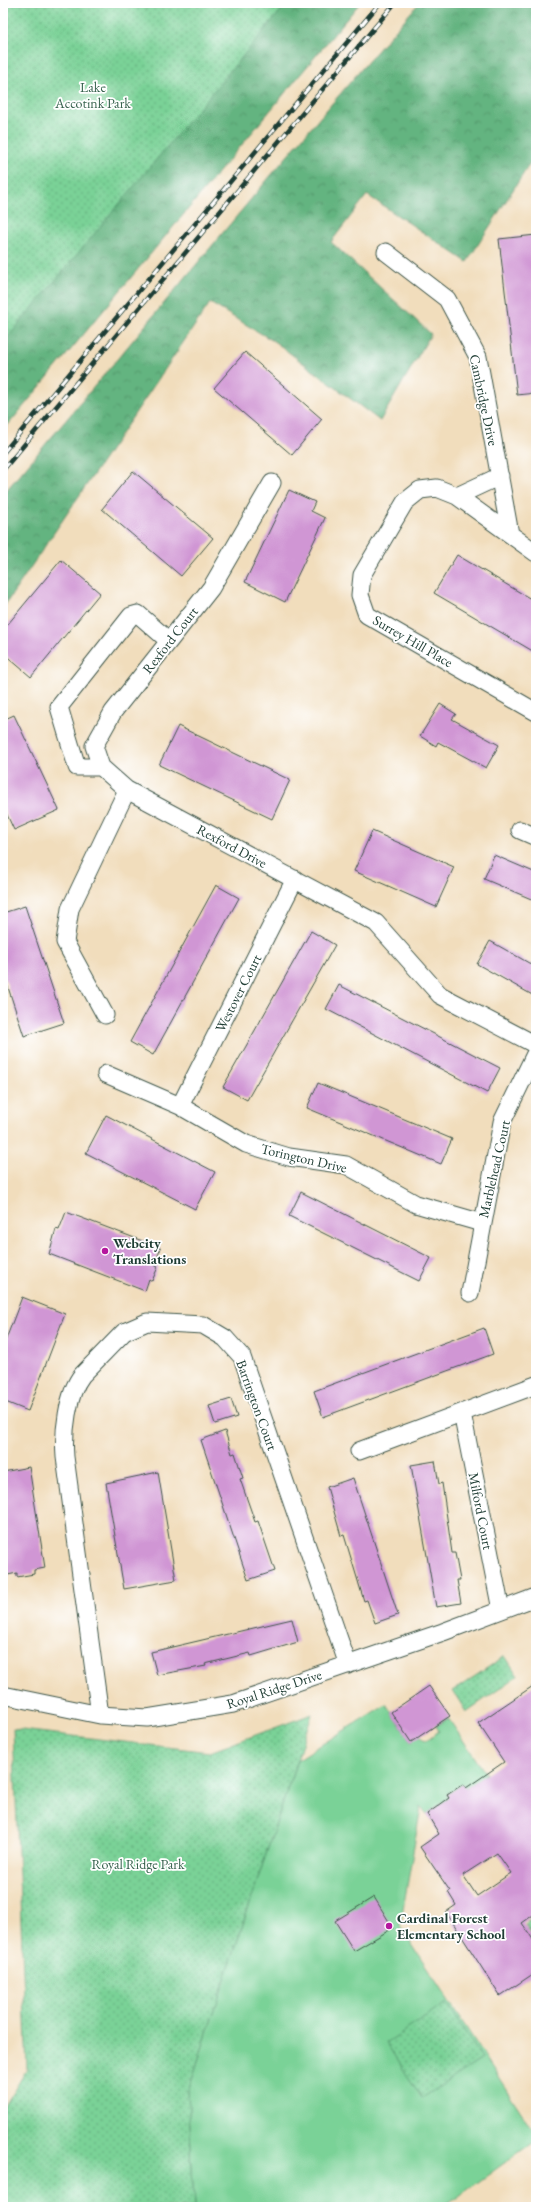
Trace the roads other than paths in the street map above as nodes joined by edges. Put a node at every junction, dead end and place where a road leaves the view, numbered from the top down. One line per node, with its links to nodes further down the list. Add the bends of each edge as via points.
1 (386, 252): 2 (street, Cambridge Drive, via 447,299 478,357)
2 (500, 476): 4 (street); 5 (street, Cambridge Drive)
3 (272, 483): 7 (street, Rexford Court, via 211,588)
4 (457, 496): 5 (street, Surrey Hill Place); 8 (street, Surrey Hill Place, via 437,488 420,490 405,502 362,575 360,595 367,615)
5 (510, 534): 6 (street, Surrey Hill Place)
6 (536, 553)
7 (169, 641): 9 (street, Rexford Court, via 113,712 94,746); 9 (street, via 138,614 132,616 59,707 77,767)
8 (536, 712)
9 (101, 767): 10 (street)
10 (127, 790): 13 (street, Rexford Drive); 14 (street, via 70,909 65,942)
11 (520, 830): 12 (street)
12 (536, 837)
13 (295, 879): 15 (street, Rexford Drive, via 376,924 440,995); 18 (street, Westover Court)
14 (105, 1015)
15 (536, 1046)
16 (536, 1052): 19 (street, Marblehead Court, via 502,1122)
17 (106, 1074): 18 (street, Torington Drive)
18 (180, 1106): 19 (street, Torington Drive, via 246,1144 289,1157 346,1165 416,1204)
19 (482, 1223): 20 (street, Marblehead Court)
20 (470, 1293)
21 (536, 1385): 22 (street)
22 (462, 1412): 23 (street); 25 (street, Milford Court)
23 (359, 1451)
24 (536, 1597): 25 (street, Royal Ridge Drive)
25 (501, 1610): 26 (street, Royal Ridge Drive)
26 (348, 1665): 28 (street, Royal Ridge Drive, via 233,1704 147,1718); 28 (street, Barrington Court, via 242,1358 225,1338 203,1325 148,1322 124,1332 82,1375 77,1382 66,1419 64,1457)
27 (3, 1695): 28 (street, Royal Ridge Drive)
28 (100, 1715)

